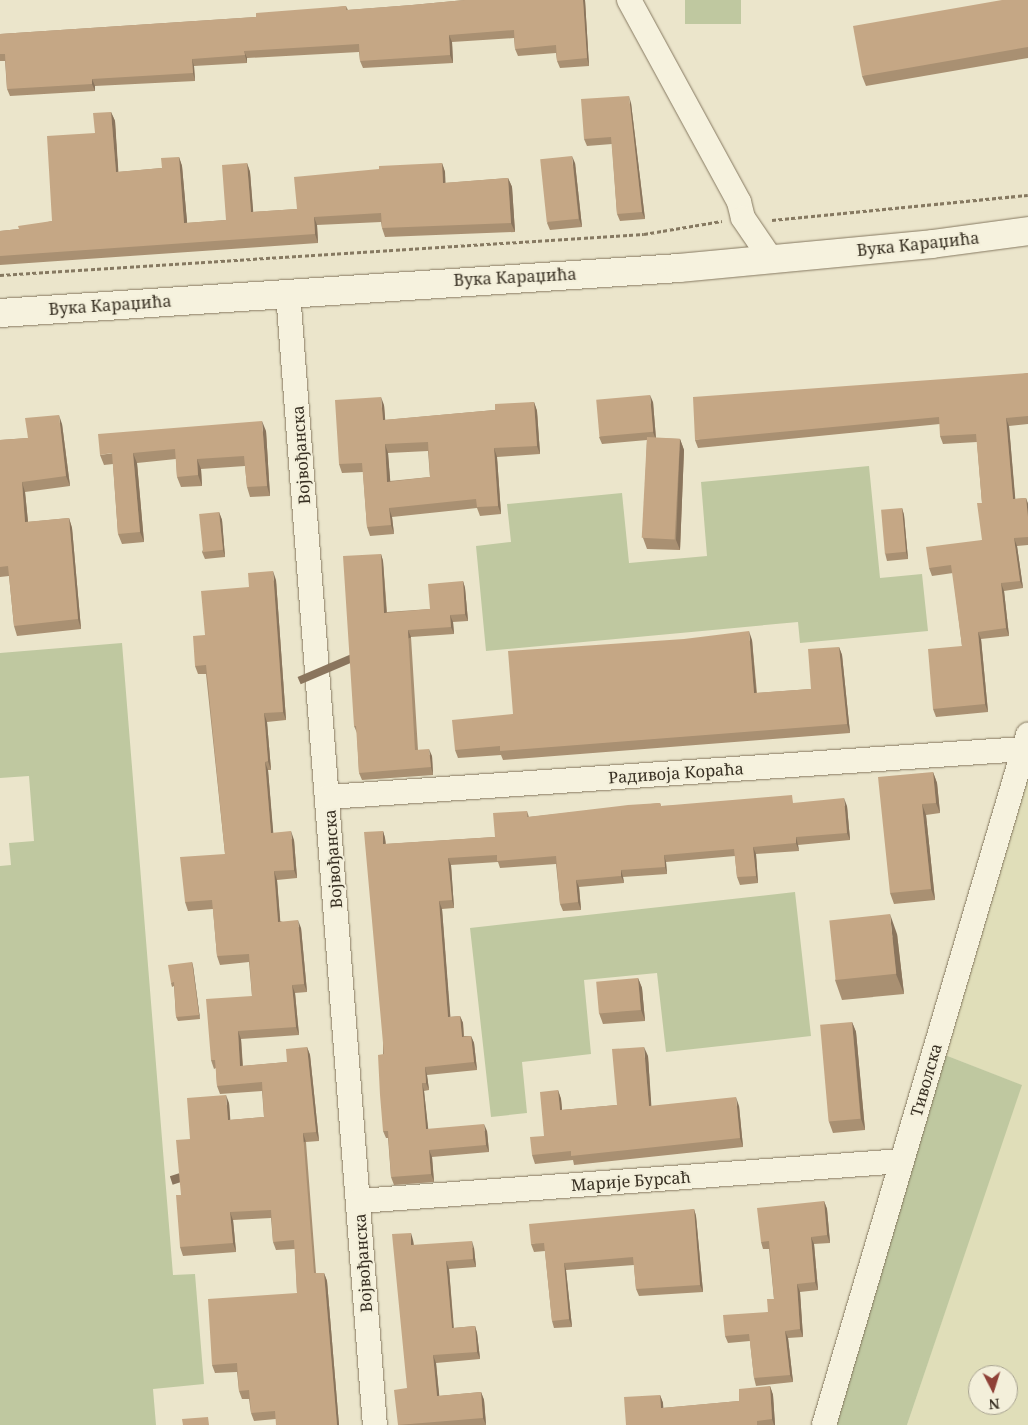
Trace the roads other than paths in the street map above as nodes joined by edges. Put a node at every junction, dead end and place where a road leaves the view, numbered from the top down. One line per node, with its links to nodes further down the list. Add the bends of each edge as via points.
1 (629, 0): 3 (street, via 739,202 743,218)
2 (1028, 231): 3 (main road, Вука Караџића)
3 (771, 260): 4 (main road, Вука Караџића)
4 (288, 292): 5 (main road, Вука Караџића); 7 (street, Војвођанска)
5 (0, 313)
6 (1026, 742): 7 (street, Радивоја Кораћа); 8 (street, Тиволска)
7 (328, 797): 9 (street, Војвођанска)
8 (902, 1161): 9 (street, Марије Бурсаћ); 11 (street, Тиволска)
9 (359, 1201): 10 (street, Војвођанска)
10 (375, 1425)
11 (824, 1425)

